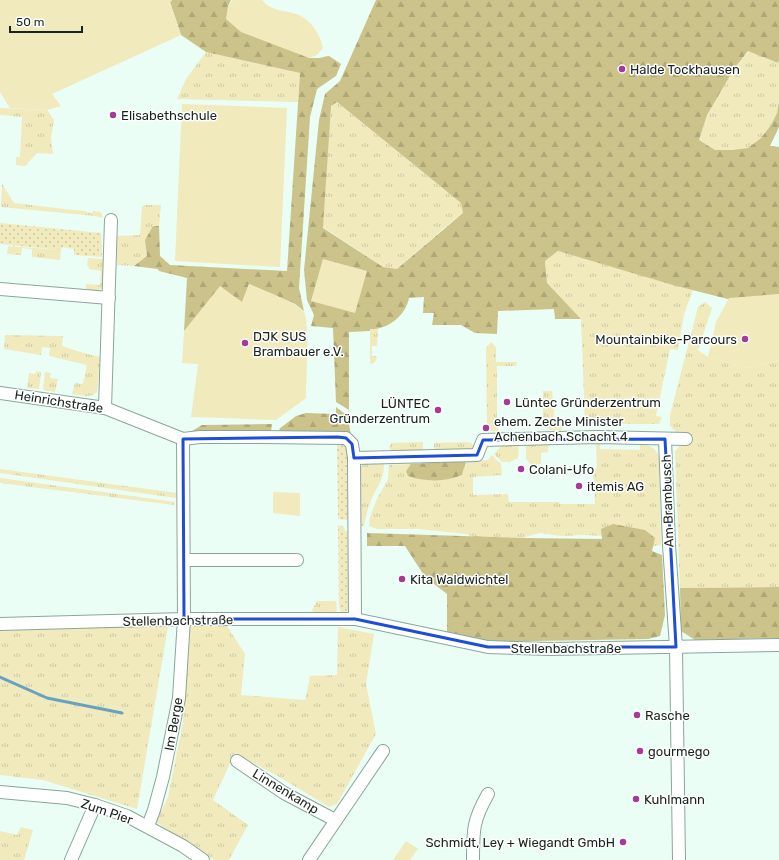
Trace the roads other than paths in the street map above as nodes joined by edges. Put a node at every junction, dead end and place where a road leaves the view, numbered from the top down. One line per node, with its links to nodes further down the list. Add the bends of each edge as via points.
1 (111, 220): 3 (street)
2 (0, 289): 3 (street)
3 (110, 298): 5 (street)
4 (0, 392): 5 (street, Heinrichstraße)
5 (105, 408): 6 (street, Heinrichstraße)
6 (183, 439): 9 (street, Heinrichstraße, via 338,437 346,438 352,444); 10 (street)
7 (665, 439): 8 (street); 9 (street, Am Brambusch, via 590,437 484,440 477,455); 16 (street, Am Brambusch)
8 (686, 439)
9 (354, 458): 13 (street)
10 (184, 560): 11 (street); 12 (street)
11 (297, 560)
12 (184, 619): 13 (street, Stellenbachstraße); 14 (street, Stellenbachstraße); 23 (street, Im Berge, via 179,698 163,777)
13 (355, 619): 16 (street, Stellenbachstraße, via 488,647)
14 (0, 624)
15 (779, 645): 16 (street, Stellenbachstraße)
16 (676, 647): 28 (street, Am Brambusch)
17 (383, 751): 22 (street)
18 (237, 761): 22 (street, Linnenkamp, via 284,792)
19 (0, 792): 21 (street, Zum Pier, via 66,798)
20 (488, 794): 27 (street, via 478,812 473,833)
21 (94, 804): 23 (street, Zum Pier); 24 (street)
22 (335, 820): 26 (street)
23 (148, 826): 25 (street, Zum Pier)
24 (71, 860)
25 (204, 860)
26 (309, 860)
27 (473, 860)
28 (679, 860)

